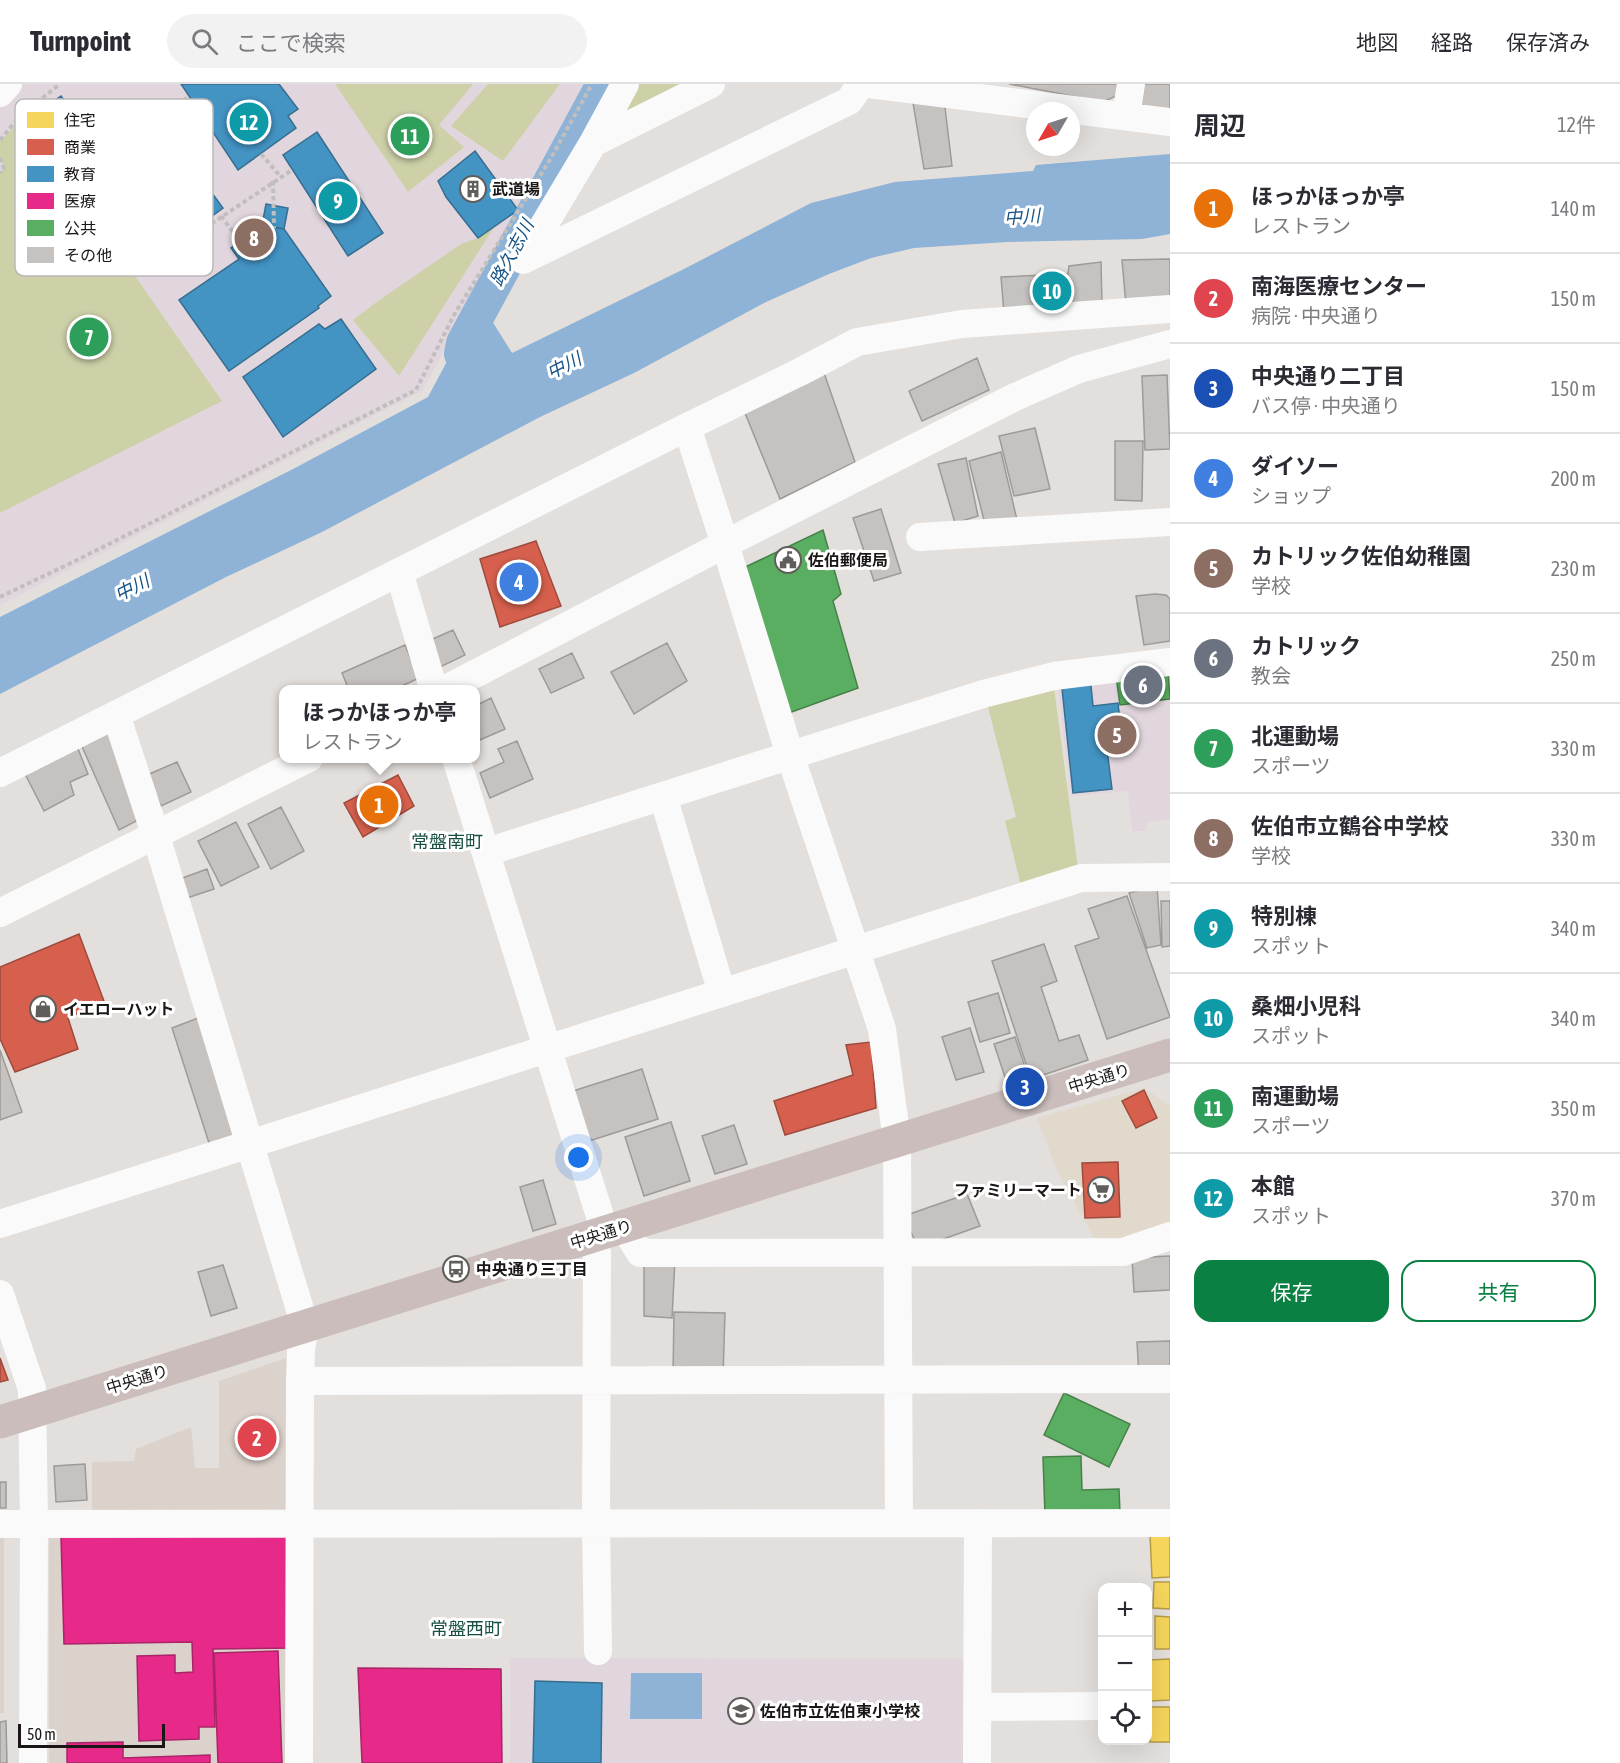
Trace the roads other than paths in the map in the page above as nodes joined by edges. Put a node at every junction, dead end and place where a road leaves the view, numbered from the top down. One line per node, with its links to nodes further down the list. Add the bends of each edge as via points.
1 (8, 84): 7 (street)
2 (625, 84): 10 (street)
3 (711, 84): 10 (street)
4 (861, 84): 10 (street, via 849,101 523,260)
5 (869, 84): 8 (street)
6 (1131, 84): 8 (street)
7 (0, 93)
8 (1126, 116): 9 (street)
9 (1170, 122)
10 (593, 143)
11 (1170, 309): 13 (street, via 962,324 857,342)
12 (1170, 344): 16 (street, via 1079,369 1015,397)
13 (687, 427): 16 (street); 17 (street)
14 (1170, 522): 15 (street)
15 (920, 537)
16 (725, 544): 20 (street); 22 (street)
17 (399, 572): 19 (street); 21 (street)
18 (1170, 662): 22 (street, via 1054,676 983,694)
19 (433, 685)
20 (454, 685)
21 (116, 715): 25 (street); 27 (street)
22 (790, 755): 26 (street); 31 (street)
23 (301, 763): 27 (street)
24 (457, 763): 28 (street)
25 (0, 774)
26 (663, 796): 28 (street); 32 (street)
27 (156, 836): 30 (street); 36 (street)
28 (487, 852): 33 (street)
29 (1170, 877): 31 (street, via 1081,878)
30 (0, 913)
31 (855, 950): 32 (street); 35 (street, via 882,1029)
32 (722, 993): 33 (street)
33 (548, 1049): 36 (street); 38 (street)
34 (1170, 1055): 35 (highway, 中央通り)
35 (897, 1141): 38 (highway, 中央通り); 40 (street)
36 (250, 1144): 37 (street); 42 (street)
37 (0, 1224)
38 (608, 1232): 40 (street, via 640,1252); 42 (highway, 中央通り); 44 (street, via 597,1255)
39 (1170, 1236): 40 (street, via 1123,1252)
40 (898, 1252): 45 (street)
41 (0, 1293): 47 (street, via 32,1389)
42 (305, 1326): 46 (street); 47 (highway, 中央通り)
43 (1170, 1379): 45 (street)
44 (596, 1380): 45 (street); 46 (street); 50 (street)
45 (897, 1380): 51 (street)
46 (300, 1381): 49 (street)
47 (32, 1412): 48 (highway, 中央通り); 55 (street)
48 (0, 1422)
49 (301, 1523): 50 (street); 55 (street); 60 (street)
50 (596, 1523): 51 (street); 56 (street)
51 (899, 1523): 52 (street)
52 (978, 1523): 53 (street); 58 (street)
53 (1170, 1523)
54 (0, 1524): 55 (street)
55 (34, 1524): 59 (street)
56 (598, 1651)
57 (1098, 1706): 58 (street)
58 (977, 1707): 61 (street)
59 (33, 1763)
60 (299, 1763)
61 (977, 1763)

